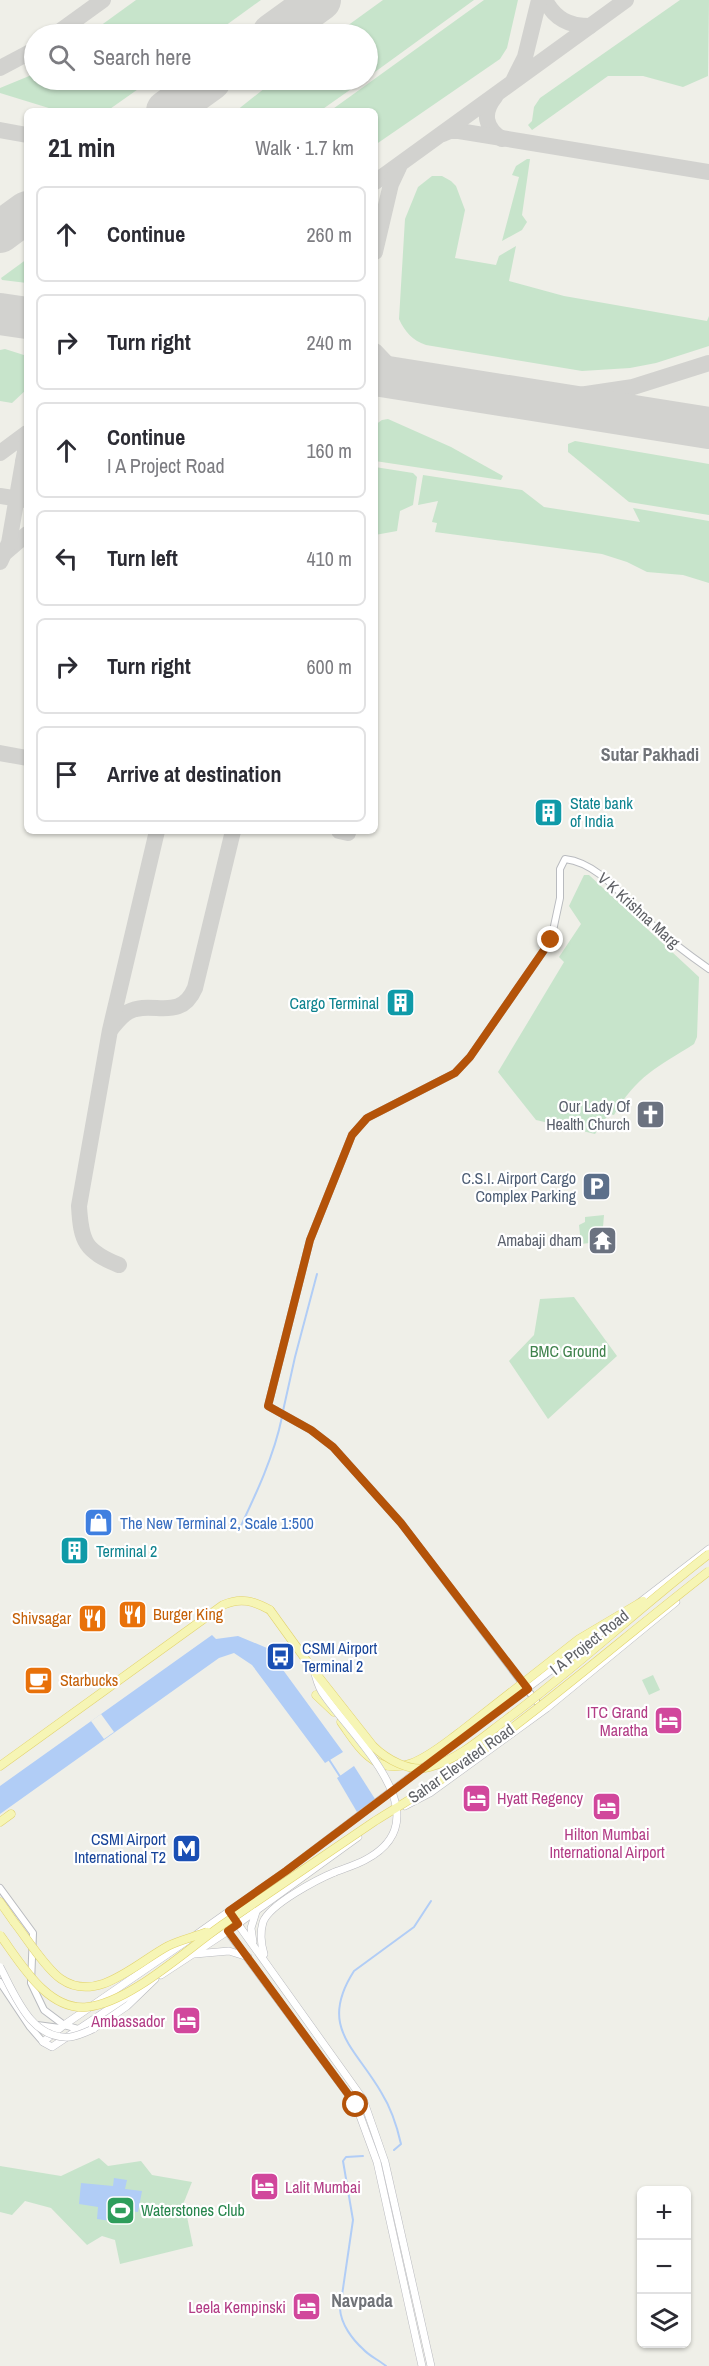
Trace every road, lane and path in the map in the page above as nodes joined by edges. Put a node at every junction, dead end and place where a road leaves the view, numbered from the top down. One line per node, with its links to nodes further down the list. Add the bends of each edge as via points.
1 (709, 969): 7 (street, V K Krishna Marg, via 651,924 594,870 578,860 565,859 551,940 470,1057 455,1073 367,1118 352,1135 310,1240 268,1406 333,1447 401,1523)
2 (709, 1549): 7 (main road, I A Project Road)
3 (709, 1554): 5 (main road, Sahar Elevated Road, bridge)
4 (709, 1572): 9 (main road); 19 (main road, Sahar Elevated Road, bridge, via 540,1708 454,1771)
5 (662, 1590): 6 (main road, Sahar Elevated Road, bridge, via 538,1696 471,1746 430,1767 418,1769 384,1757); 8 (main road, bridge, via 579,1639 459,1733 412,1763 383,1766 368,1756 332,1709)
6 (314, 1671): 10 (main road, Sahar Elevated Road, bridge, via 270,1610 249,1600 223,1605); 25 (main road, bridge, via 322,1692 387,1777 398,1818 384,1847 364,1861 320,1878 269,1914 263,1922 260,1943)
7 (528, 1689): 9 (street); 16 (main road, I A Project Road)
8 (316, 1695)
9 (543, 1711): 15 (main road, bridge)
10 (0, 1766)
11 (11, 1815): 12 (main road)
12 (0, 1822)
13 (0, 1887): 30 (street, via 33,1933 31,1983 44,2010)
14 (0, 1902): 19 (main road, bridge, via 58,1977 81,1988 96,1987 169,1946)
15 (258, 1909): 18 (main road); 22 (main road, via 252,1919)
16 (229, 1911): 17 (main road, I A Project Road); 18 (main road)
17 (219, 1918): 20 (main road); 30 (main road, I A Project Road)
18 (238, 1924): 20 (main road); 22 (main road)
19 (217, 1929): 21 (main road, Sahar Elevated Road, bridge, via 126,1994 85,2007 70,2006 39,1985)
20 (228, 1931): 23 (main road); 24 (main road)
21 (0, 1935)
22 (254, 1945): 25 (main road)
23 (192, 1954): 24 (main road, via 229,1951); 27 (main road)
24 (248, 1957): 33 (main road, via 356,2105 377,2162)
25 (268, 1965): 34 (main road, via 363,2099 385,2162)
26 (0, 1967): 27 (main road, bridge, via 18,2001 42,2031 71,2037 93,2030 127,2006)
27 (155, 1979): 31 (main road)
28 (0, 1982): 29 (street)
29 (28, 2024): 30 (street); 32 (street)
30 (62, 2026): 31 (street); 32 (main road, I A Project Road)
31 (78, 2029): 32 (main road, via 52,2047)
32 (43, 2042)
33 (422, 2366)
34 (431, 2366)

